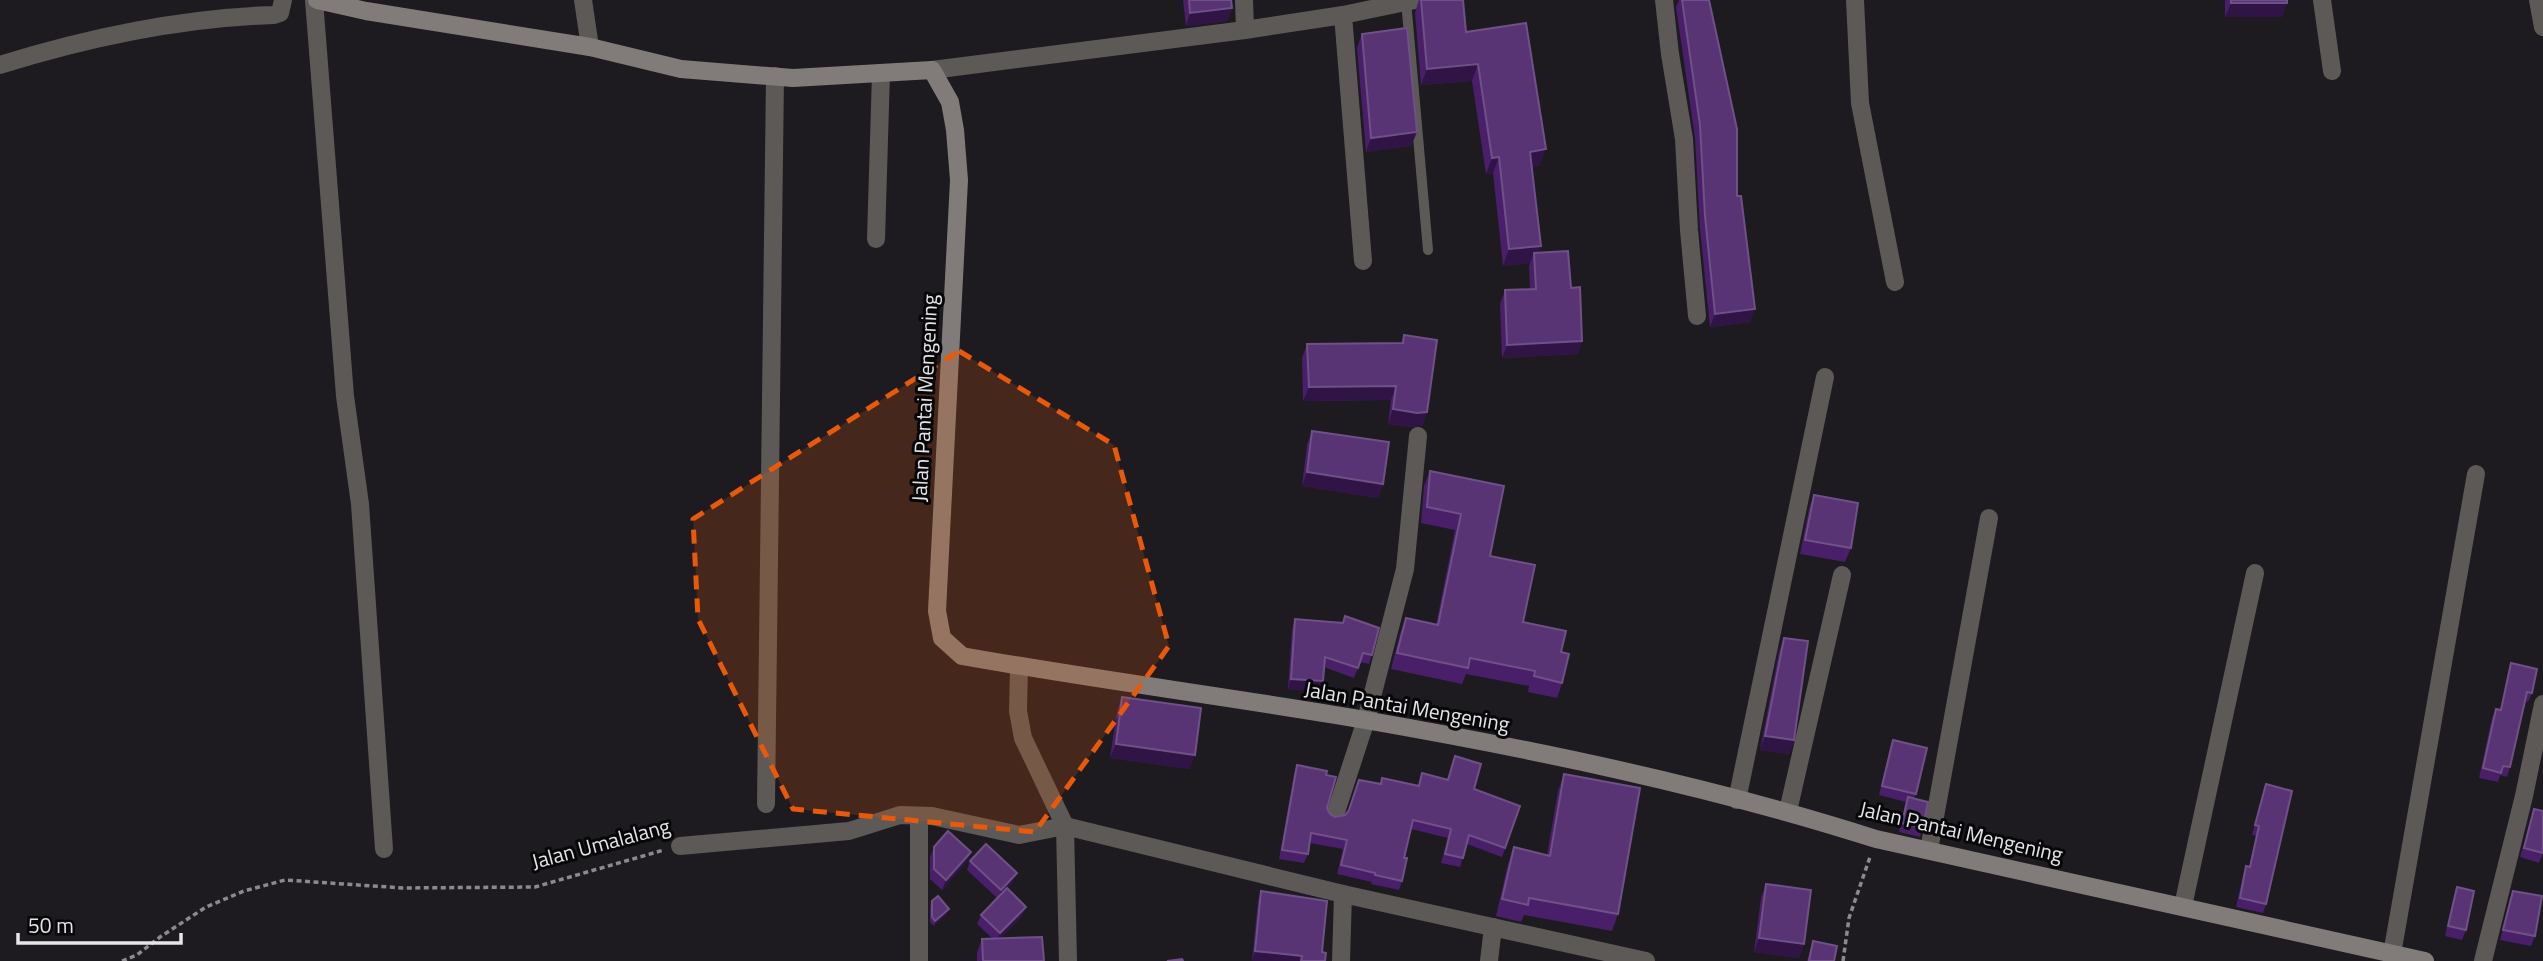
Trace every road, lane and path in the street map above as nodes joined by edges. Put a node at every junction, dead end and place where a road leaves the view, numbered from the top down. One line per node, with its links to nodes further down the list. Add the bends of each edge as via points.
1 (283, 0): 14 (street, via 283,8 274,15 223,16 152,27 68,44)
2 (315, 0): 13 (street); 41 (street, via 345,396 360,504)
3 (583, 0): 13 (street)
4 (1244, 0): 12 (street)
5 (1664, 0): 23 (street, via 1685,139)
6 (1855, 0): 22 (street, via 1860,103)
7 (2322, 0): 16 (street)
8 (2538, 0): 11 (street)
9 (1410, 1): 10 (street); 20 (lane)
10 (1343, 15): 12 (street); 21 (street)
11 (2543, 27)
12 (1245, 30): 15 (street)
13 (590, 47): 18 (street, via 681,69)
14 (0, 65)
15 (932, 70): 17 (street); 30 (street, Jalan Pantai Mengening, via 950,102 959,180 938,626 942,638 962,656)
16 (2332, 71)
17 (881, 73): 18 (street); 19 (street)
18 (775, 76): 34 (street)
19 (876, 239)
20 (1428, 250)
21 (1363, 261)
22 (1895, 282)
23 (1697, 316)
24 (1825, 377): 33 (street)
25 (1418, 436): 32 (street, via 1405,569)
26 (2476, 474): 46 (street)
27 (1989, 518): 42 (street)
28 (2255, 573): 44 (street)
29 (1842, 575): 35 (street)
30 (1019, 666): 32 (street, Jalan Pantai Mengening); 38 (street, via 1023,738)
31 (2543, 705): 55 (street)
32 (1366, 720): 33 (street, Jalan Pantai Mengening, via 1627,771); 36 (street)
33 (1737, 800): 35 (street, Jalan Pantai Mengening)
34 (766, 804)
35 (1788, 811): 39 (street, Jalan Pantai Mengening)
36 (1335, 815)
37 (919, 816): 38 (street, Jalan Umalalang, via 1019,835); 40 (street, Jalan Umalalang, via 900,815 849,831); 48 (street)
38 (1066, 833): 43 (street); 49 (street)
39 (1876, 839): 42 (street, Jalan Pantai Mengening); 53 (path, via 1849,918)
40 (680, 845): 47 (path, Jalan Umalalang, via 535,887 403,888 285,880 206,907)
41 (384, 849)
42 (1929, 850): 44 (street, Jalan Pantai Mengening)
43 (1343, 894): 45 (street); 50 (street)
44 (2183, 905): 46 (street, Jalan Pantai Mengening)
45 (1493, 927): 51 (street); 52 (street)
46 (2392, 954): 54 (street, Jalan Pantai Mengening)
47 (122, 961)
48 (919, 961)
49 (1068, 961)
50 (1341, 961)
51 (1489, 961)
52 (1646, 961)
53 (1843, 961)
54 (2424, 961)
55 (2483, 961)

